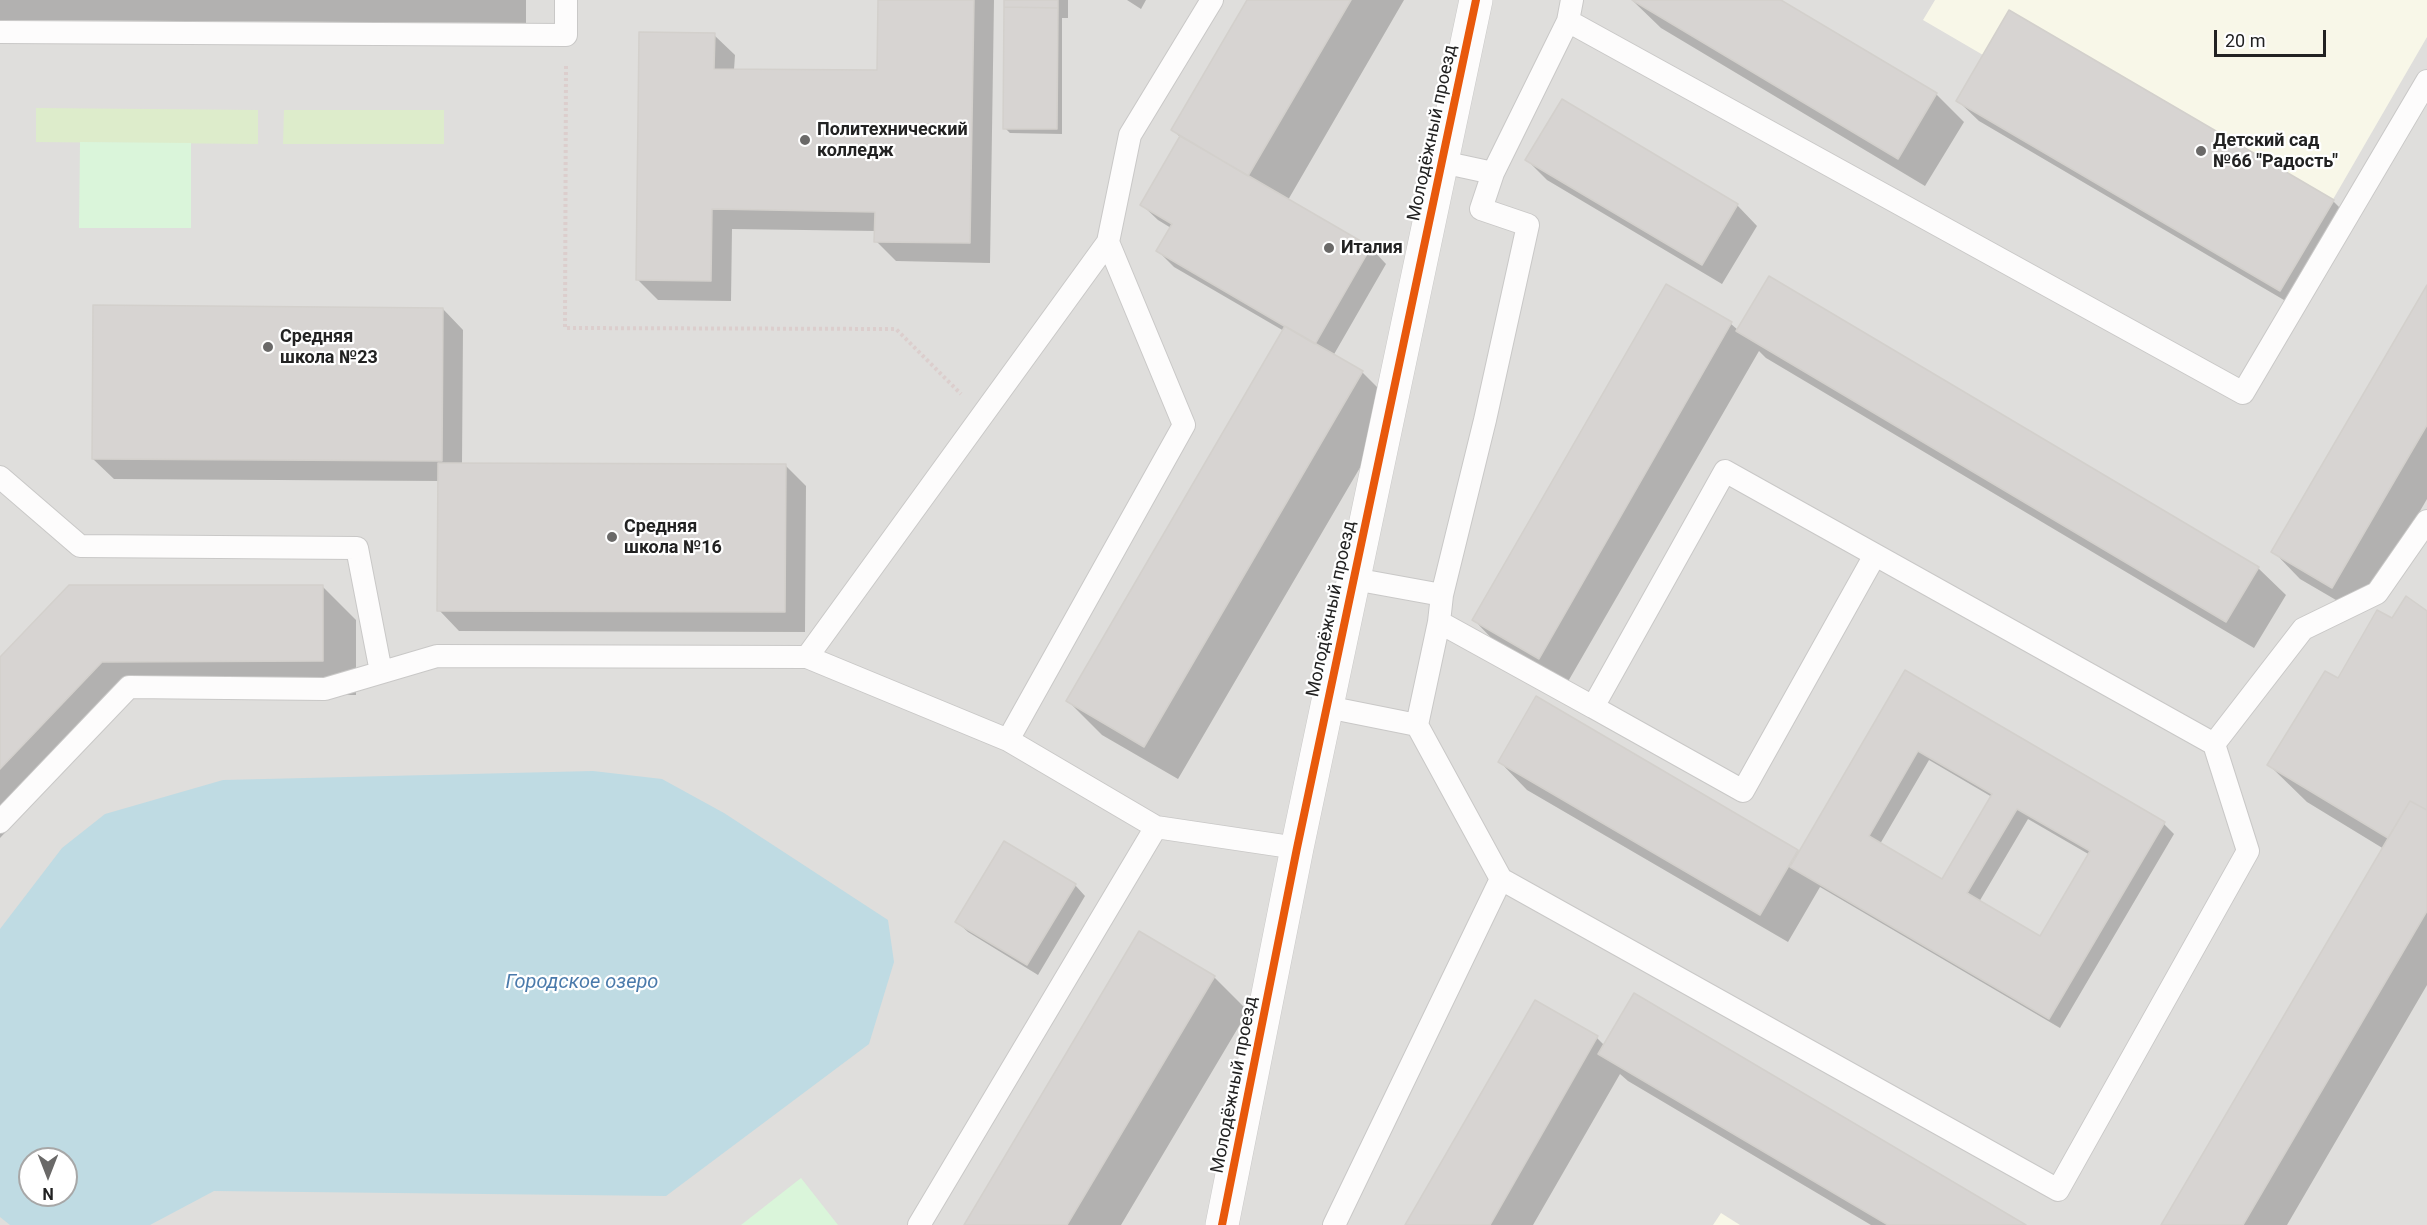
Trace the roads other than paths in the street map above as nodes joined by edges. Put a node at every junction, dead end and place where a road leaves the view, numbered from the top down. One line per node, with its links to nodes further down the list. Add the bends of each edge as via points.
1 (566, 0): 5 (lane, via 566,35)
2 (1212, 0): 9 (lane, via 1130,135)
3 (1476, 0): 7 (street, Молодёжный проезд)
4 (1570, 11): 6 (lane, via 2243,393); 8 (lane)
5 (0, 32)
6 (2427, 81)
7 (1442, 162): 8 (lane); 13 (street, Молодёжный проезд)
8 (1493, 173): 14 (lane, via 1481,209 1528,225)
9 (1108, 242): 16 (lane); 21 (lane, via 1184,425)
10 (0, 477): 17 (lane, via 80,546 357,548)
11 (2427, 521): 22 (lane, via 2378,593 2303,628)
12 (1875, 555): 19 (lane, via 1743,791); 19 (lane, via 1725,471); 22 (lane)
13 (1354, 579): 14 (lane); 18 (street, Молодёжный проезд)
14 (1442, 595): 15 (lane)
15 (1439, 622): 19 (lane); 20 (lane)
16 (807, 657): 17 (lane, via 437,656); 21 (lane)
17 (381, 672): 23 (lane, via 325,688 129,687)
18 (1327, 708): 20 (lane); 25 (street, Молодёжный проезд)
19 (1593, 708)
20 (1417, 724): 26 (lane)
21 (1008, 740): 24 (lane)
22 (2214, 744): 26 (lane, via 2248,851 2058,1191)
23 (0, 822)
24 (1156, 827): 25 (lane); 27 (lane)
25 (1297, 848): 28 (street, Молодёжный проезд)
26 (1501, 879): 29 (lane)
27 (919, 1225)
28 (1222, 1225)
29 (1334, 1225)

